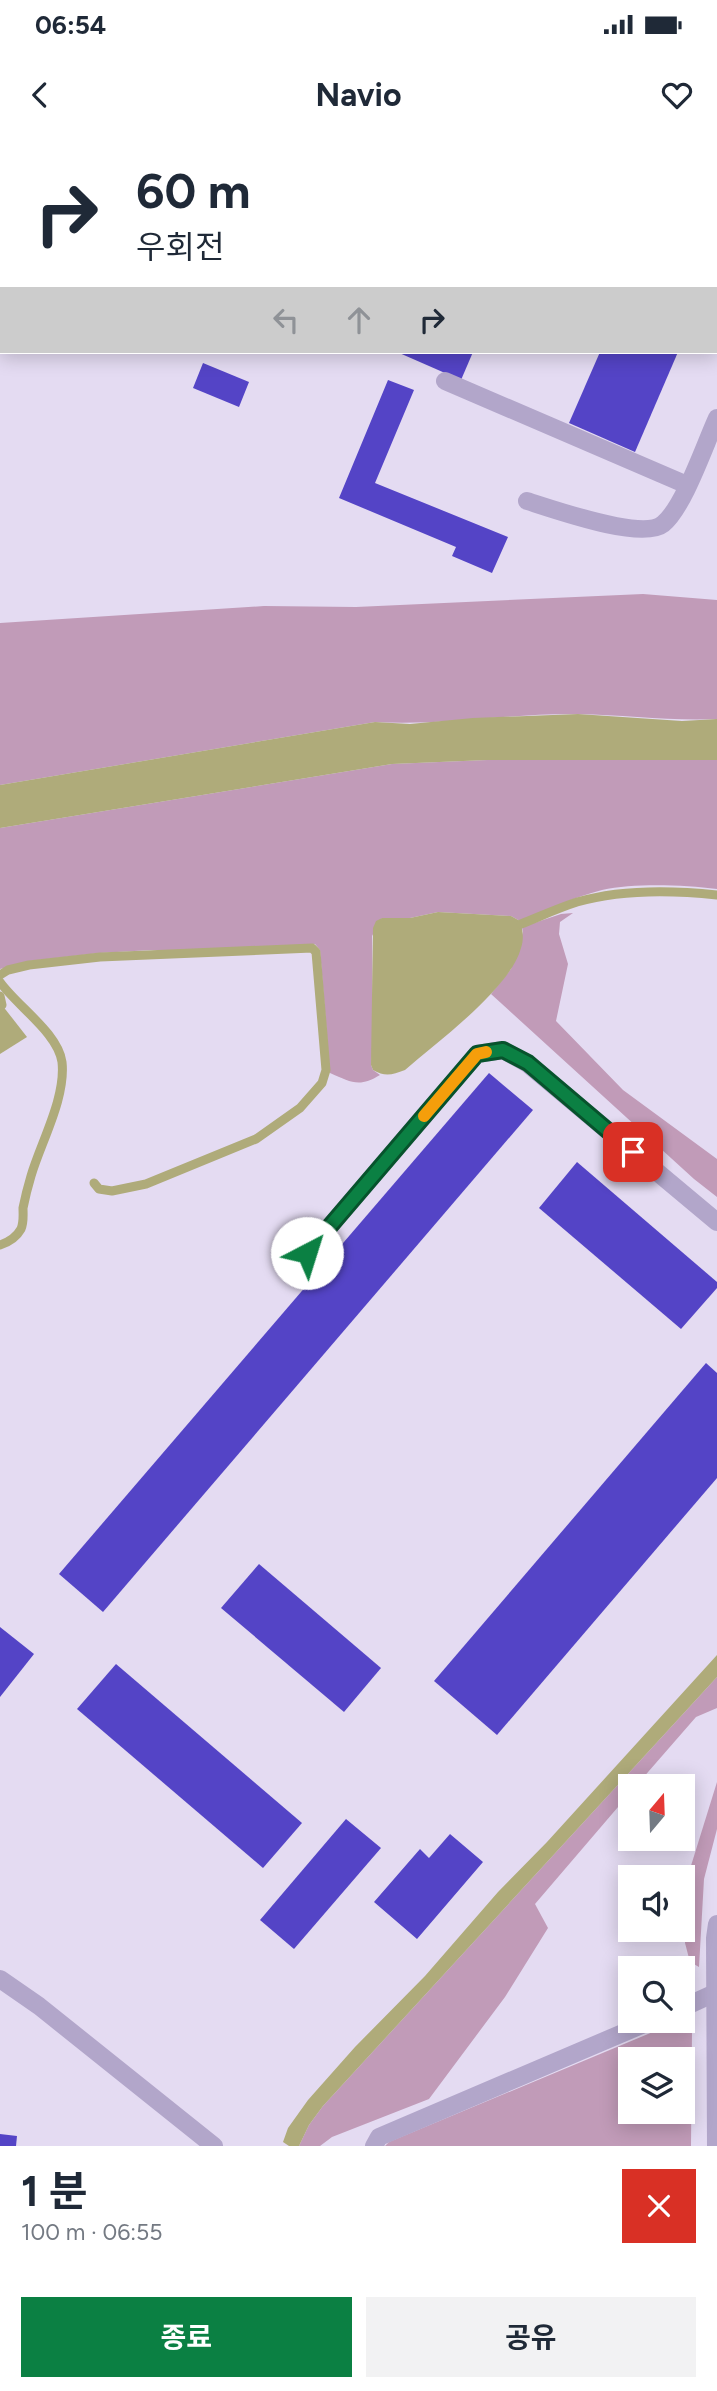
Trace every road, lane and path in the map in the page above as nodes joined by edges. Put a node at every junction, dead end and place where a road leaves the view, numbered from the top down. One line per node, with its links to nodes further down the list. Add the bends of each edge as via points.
1 (445, 382): 3 (street)
2 (717, 418): 3 (street)
3 (687, 485): 4 (street, via 662,526 640,530)
4 (527, 501)
5 (717, 1222): 6 (street, via 528,1063 503,1050 477,1054)
6 (307, 1253)
7 (717, 1924): 9 (street)
8 (0, 1979): 12 (street)
9 (715, 1993): 10 (street); 14 (street)
10 (695, 2002)
11 (623, 2033): 13 (street, via 379,2137)
12 (215, 2146)
13 (374, 2146)
14 (716, 2146)

